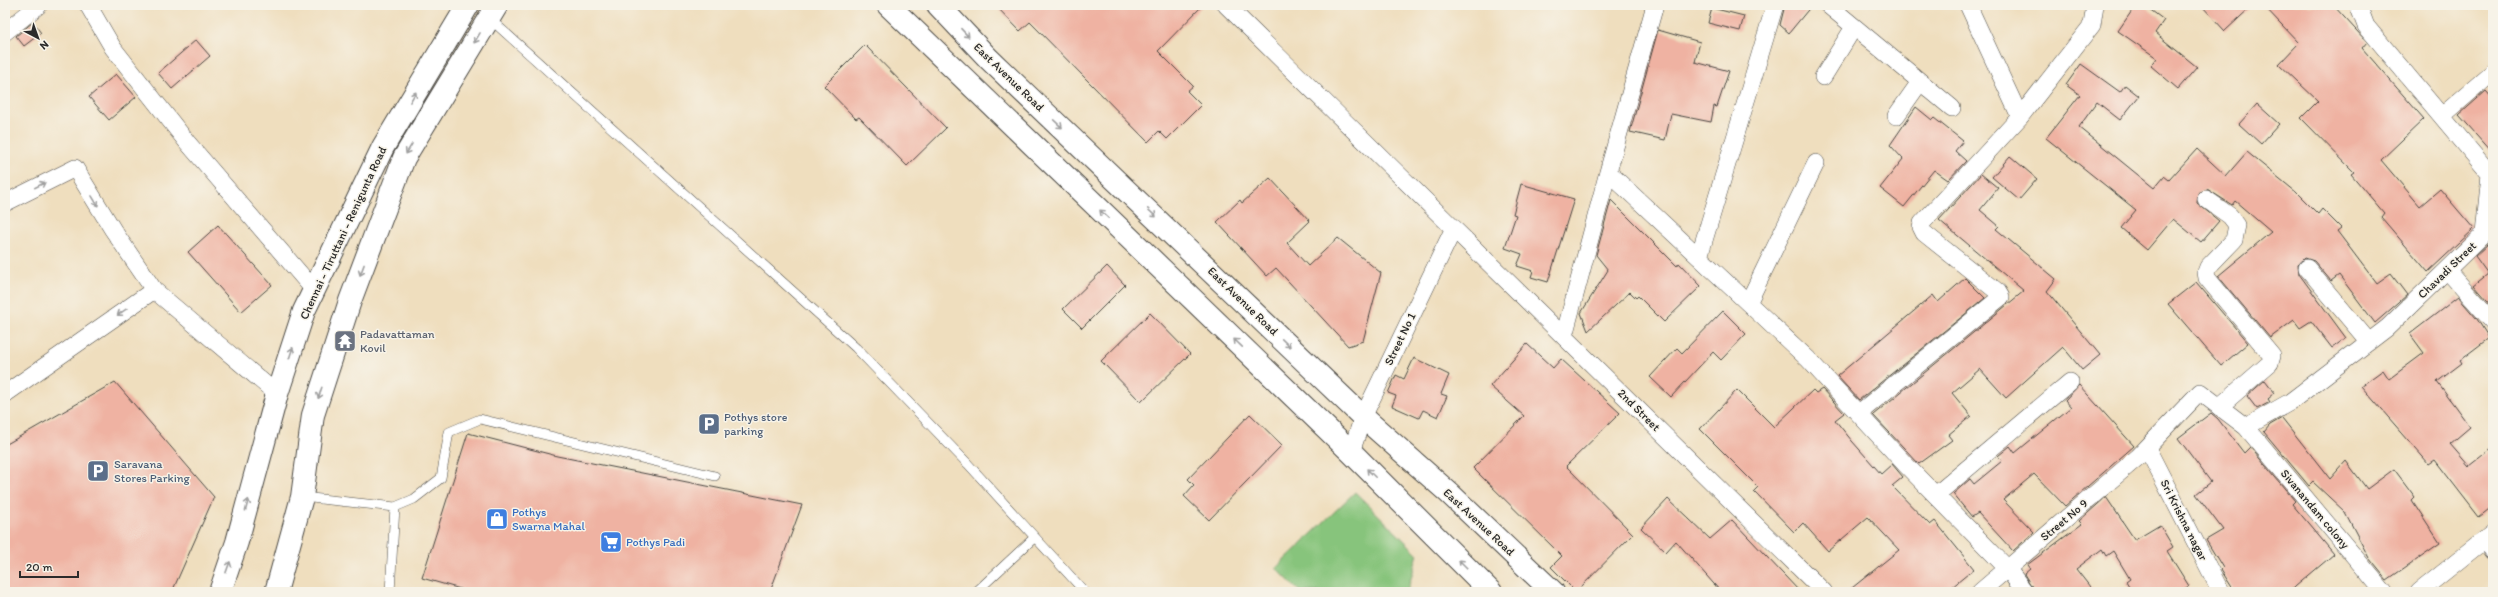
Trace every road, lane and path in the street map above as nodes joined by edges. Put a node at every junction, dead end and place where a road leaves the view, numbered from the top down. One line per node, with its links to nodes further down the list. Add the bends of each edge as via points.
1 (39, 5): 15 (street)
2 (88, 5): 33 (street, via 113,48 187,142)
3 (888, 5): 46 (main road, one-way to 3)
4 (938, 5): 43 (main road, East Avenue Road, one-way to 43, via 989,59)
5 (1226, 5): 28 (street, 2nd Street)
6 (1655, 5): 24 (street)
7 (1775, 5): 29 (street)
8 (1828, 5): 14 (street)
9 (1968, 5): 22 (street)
10 (2095, 5): 22 (street, via 2092,25)
11 (2358, 5): 21 (street, Chavadi Street, via 2366,26)
12 (462, 8): 33 (main road, Chennai - Tiruttani - Renigunta Road, one-way to 12, via 383,148)
13 (493, 11): 49 (main road, Chennai - Tiruttani - Renigunta Road, one-way to 49, via 404,158 350,301 313,415); 51 (lane, via 856,348)
14 (1854, 27): 17 (street); 18 (street)
15 (5, 32)
16 (2493, 72): 21 (street)
17 (1823, 77)
18 (1920, 82): 19 (street); 20 (street)
19 (1952, 108)
20 (1896, 116)
21 (2442, 116): 25 (street, Chavadi Street)
22 (2020, 117): 42 (street, via 1921,227 1924,233 2001,297)
23 (1816, 163): 34 (street)
24 (1608, 172): 29 (street); 36 (street)
25 (2492, 175): 31 (street, Chavadi Street, via 2484,234)
26 (2206, 199): 41 (street, via 2230,216 2237,225 2234,240 2208,267 2208,278 2272,356 2270,363)
27 (5, 203): 32 (street, one-way to 32, via 75,168)
28 (1454, 228): 36 (street, 2nd Street); 43 (street, Street No 1)
29 (1699, 257): 34 (street)
30 (2307, 268): 37 (street)
31 (2447, 270): 35 (street); 37 (street, Chavadi Street)
32 (154, 290): 39 (street, one-way to 39); 40 (street)
33 (314, 290): 40 (main road, Chennai - Tiruttani - Renigunta Road, one-way to 33, via 304,311)
34 (1748, 303): 42 (street, via 1808,359)
35 (2493, 322)
36 (1564, 336): 61 (street, 2nd Street)
37 (2369, 342): 44 (street, Chavadi Street, via 2290,402)
38 (2070, 382): 48 (street)
39 (5, 393)
40 (277, 394): 54 (main road, Chennai - Tiruttani - Renigunta Road, one-way to 40, via 237,542)
41 (2219, 407): 44 (street, Sivanandam colony); 45 (street, Street No 9, via 2200,392)
42 (1859, 413): 48 (street, via 1905,464)
43 (1363, 417): 46 (street, Street No 1); 60 (main road, East Avenue Road, via 1449,493)
44 (2246, 427): 65 (street, Sivanandam colony)
45 (2147, 448): 53 (street, Street No 9); 64 (street, Sri Krishna nagar)
46 (1351, 452): 59 (main road, one-way to 46)
47 (715, 476): 50 (lane, via 480,419 449,432 441,478 414,499)
48 (1937, 494): 53 (street)
49 (302, 496): 50 (lane); 55 (main road, Chennai - Tiruttani - Renigunta Road)
50 (395, 507): 56 (lane)
51 (1035, 538): 57 (lane); 58 (lane)
52 (2490, 542): 66 (street)
53 (2008, 568): 62 (street, Street No 9); 63 (street)
54 (220, 592)
55 (276, 592)
56 (390, 592)
57 (976, 592)
58 (1085, 592)
59 (1491, 592)
60 (1553, 592)
61 (1824, 592)
62 (1980, 592)
63 (2025, 592)
64 (2221, 592)
65 (2384, 592)
66 (2419, 592)

